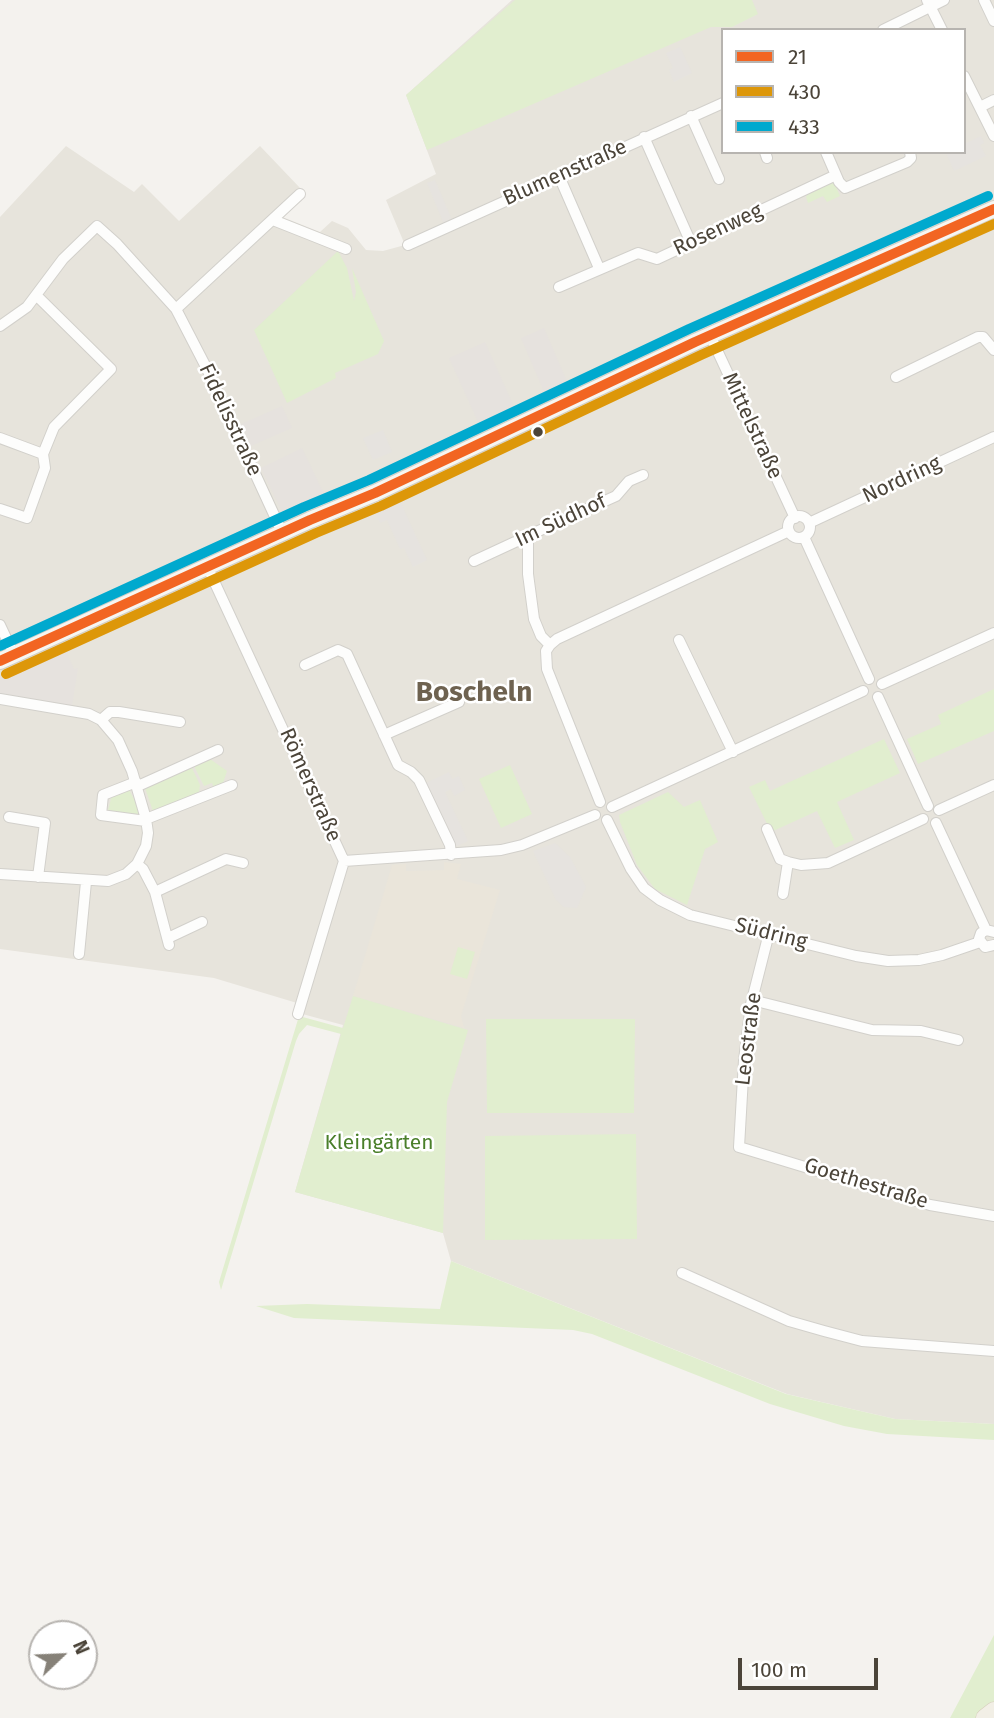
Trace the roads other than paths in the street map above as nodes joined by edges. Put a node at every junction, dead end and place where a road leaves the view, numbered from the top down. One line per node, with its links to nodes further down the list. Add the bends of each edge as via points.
1 (944, 0): 3 (street)
2 (984, 0): 4 (street)
3 (929, 4): 5 (street); 6 (street)
4 (994, 21)
5 (887, 28)
6 (941, 28)
7 (969, 97): 10 (street)
8 (994, 100): 10 (street)
9 (721, 104): 11 (street, Blumenstraße)
10 (980, 107): 12 (street)
11 (691, 116): 13 (street, Blumenstraße); 18 (street)
12 (994, 136)
13 (644, 137): 17 (street, Blumenstraße); 22 (street)
14 (827, 154): 16 (street)
15 (910, 154): 16 (street, via 907,162 849,188 843,187)
16 (836, 175): 22 (street, Rosenweg)
17 (559, 176): 23 (street, Blumenstraße); 25 (street)
18 (719, 179)
19 (300, 194): 21 (street)
20 (994, 209): 30 (main road)
21 (273, 220): 24 (street); 28 (street)
22 (691, 243): 25 (street, Rosenweg, via 657,258 638,253)
23 (408, 245)
24 (346, 249)
25 (600, 268): 26 (street, Rosenweg)
26 (559, 287)
27 (36, 295): 28 (street, Fidelisstraße, via 63,259 97,226); 29 (street); 35 (street, via 111,369 54,427)
28 (176, 309): 41 (street, Fidelisstraße)
29 (0, 326)
30 (710, 335): 38 (street, Mittelstraße); 41 (main road)
31 (994, 350): 32 (street, via 978,337)
32 (896, 376)
33 (994, 437): 39 (street, Nordring)
34 (0, 438): 35 (street)
35 (43, 454): 37 (street, via 46,468 27,518)
36 (643, 475): 43 (street, Im Südhof, via 629,481 616,496)
37 (0, 509)
38 (794, 517): 39 (street, via 804,517); 40 (street)
39 (809, 523): 42 (street)
40 (789, 531): 42 (street, via 794,537); 49 (street)
41 (282, 532): 45 (main road)
42 (804, 537): 52 (street)
43 (528, 539): 44 (street, Im Südhof); 49 (street, via 534,619)
44 (474, 561)
45 (207, 566): 50 (main road); 77 (street, Römerstraße)
46 (0, 625): 50 (street)
47 (994, 633): 53 (street)
48 (679, 640): 62 (street)
49 (550, 645): 66 (street, via 547,669)
50 (7, 658)
51 (304, 665): 60 (street, via 338,650 347,654)
52 (869, 679): 53 (street); 54 (street)
53 (882, 684): 55 (street)
54 (863, 691): 55 (street); 62 (street)
55 (878, 697): 68 (street)
56 (0, 699): 58 (street)
57 (459, 702): 60 (street)
58 (101, 720): 59 (street, via 110,712 119,712); 63 (street, via 118,740)
59 (180, 722)
60 (384, 735): 76 (street, via 398,765 418,780)
61 (218, 750): 63 (street)
62 (733, 752): 67 (street)
63 (137, 784): 72 (street); 72 (street, via 103,795 101,814)
64 (232, 785): 72 (street)
65 (994, 785): 68 (street)
66 (600, 802): 67 (street); 69 (street)
67 (612, 807): 73 (street)
68 (933, 808): 71 (street, via 923,811); 74 (street, via 940,817)
69 (595, 815): 73 (street); 76 (street, via 522,845)
70 (9, 817): 82 (street, via 45,823)
71 (923, 819): 74 (street); 78 (street, via 828,863)
72 (146, 820): 80 (street, via 145,846)
73 (607, 820): 88 (street, Südring, via 633,874 652,895 690,915)
74 (936, 823): 87 (street)
75 (767, 830): 78 (street, via 780,859)
76 (451, 855): 77 (street)
77 (344, 861): 92 (street, Römerstraße)
78 (788, 862): 85 (street)
79 (243, 863): 84 (street, via 226,859)
80 (137, 864): 83 (street, via 111,880); 84 (street)
81 (0, 874): 82 (street)
82 (38, 877): 83 (street)
83 (86, 882): 90 (street)
84 (155, 892): 86 (street, via 168,941)
85 (783, 894)
86 (202, 922)
87 (990, 931): 89 (street, via 980,935)
88 (769, 933): 89 (street, Südring, via 888,961); 91 (street, Leostraße)
89 (990, 947)
90 (79, 954)
91 (752, 1000): 93 (street, via 872,1030 921,1031); 94 (street, Leostraße)
92 (298, 1014)
93 (958, 1040)
94 (738, 1147): 95 (street, Goethestraße, via 930,1205)
95 (994, 1216)
96 (682, 1273): 97 (street, via 789,1321 824,1331 865,1341)
97 (989, 1351)
98 (994, 1710): 99 (main road)
99 (985, 1718)

